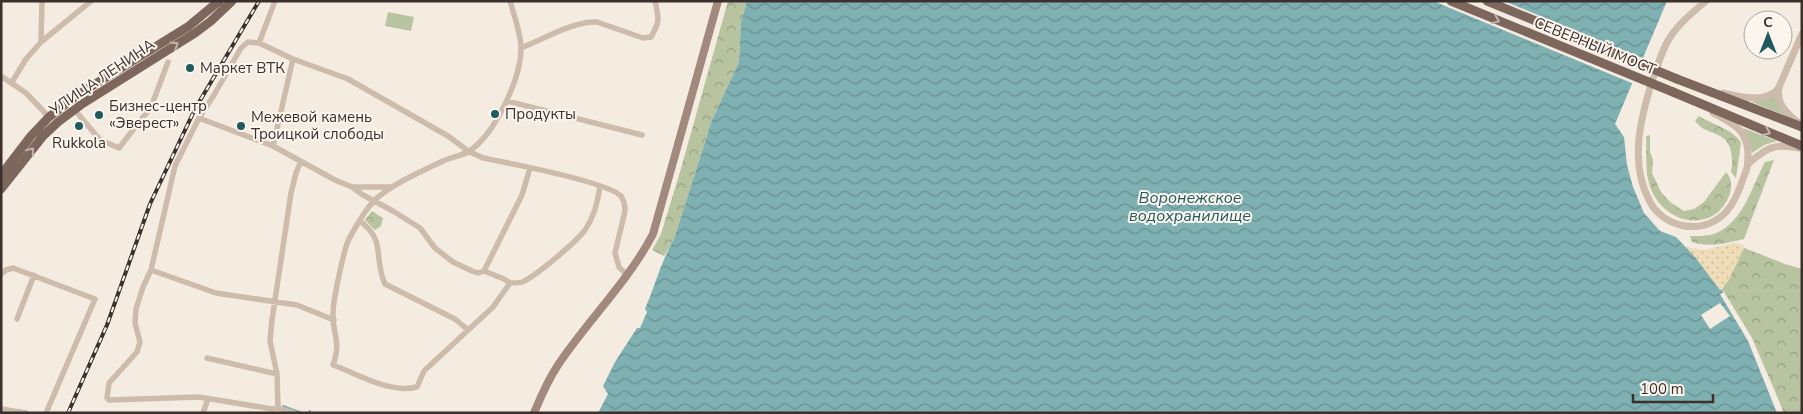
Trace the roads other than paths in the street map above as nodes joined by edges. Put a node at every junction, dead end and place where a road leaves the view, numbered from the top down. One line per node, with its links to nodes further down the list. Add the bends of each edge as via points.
1 (42, 1): 13 (street)
2 (91, 1): 13 (street)
3 (219, 1): 25 (main road, УЛИЦА ЛЕНИНА, via 189,26 76,96)
4 (232, 1): 24 (main road, УЛИЦА ЛЕНИНА, one-way to 4, via 196,32)
5 (276, 1): 14 (street)
6 (510, 1): 15 (street)
7 (656, 1): 15 (street, via 659,20 651,37 643,38 590,22)
8 (718, 1): 46 (main road, via 652,234)
9 (1451, 1): 23 (main road, СЕВЕРНЫЙ МОСТ, one-way to 23, bridge)
10 (1487, 1): 20 (main road, СЕВЕРНЫЙ МОСТ, bridge)
11 (1706, 1): 33 (street, via 1669,39 1647,98 1638,144 1645,191 1655,210 1672,223 1696,226 1712,222 1731,204)
12 (1802, 34): 21 (street)
13 (41, 42): 19 (street)
14 (259, 43): 16 (street); 26 (street, via 248,42 241,48)
15 (521, 48): 22 (street)
16 (293, 58): 29 (street); 31 (street, via 348,79 448,136)
17 (168, 62): 24 (street, via 151,107 119,148 100,140)
18 (1, 76): 19 (street)
19 (12, 82): 25 (street)
20 (1697, 86): 21 (street, via 1752,98 1767,96); 27 (main road, СЕВЕРНЫЙ МОСТ)
21 (1779, 87): 27 (street, via 1782,108)
22 (507, 101): 28 (street); 31 (street, via 501,114)
23 (1694, 101): 30 (main road, СЕВЕРНЫЙ МОСТ, one-way to 30); 33 (street, via 1741,130 1747,142)
24 (74, 109): 39 (main road, УЛИЦА ЛЕНИНА, one-way to 24, via 43,136)
25 (50, 117): 35 (main road, УЛИЦА ЛЕНИНА)
26 (199, 118): 29 (street); 42 (street, via 175,166)
27 (1802, 126)
28 (642, 135)
29 (272, 146): 32 (street)
30 (1802, 147): 33 (street, via 1776,145)
31 (468, 151): 34 (street, via 483,158); 36 (street)
32 (301, 161): 38 (street); 48 (street, via 291,193)
33 (1748, 164)
34 (530, 168): 37 (street); 43 (street, via 522,195)
35 (1, 175)
36 (394, 186): 38 (street); 40 (street)
37 (600, 186): 46 (street, via 618,194 625,204 615,253 619,267); 47 (street, via 594,214 585,230 568,248 522,282)
38 (352, 187): 40 (street)
39 (1, 189)
40 (374, 200): 41 (street); 43 (street, via 420,228 435,248 453,262 478,273)
41 (360, 221): 50 (street, via 348,241); 51 (street, via 373,232 385,284 455,319)
42 (151, 270): 48 (street, via 216,293); 54 (street, via 136,309 135,322 140,342 137,352 109,383 106,398)
43 (484, 271): 47 (street)
44 (1, 274): 45 (street, via 13,268)
45 (34, 275): 49 (street); 58 (street, via 95,299)
46 (627, 275): 61 (main road, via 558,365)
47 (510, 283): 51 (street, via 493,307)
48 (276, 302): 50 (street, via 297,305); 53 (street, via 270,341)
49 (17, 318)
50 (334, 320): 51 (street, via 338,352 333,365 386,386 409,389 417,387 424,371)
51 (468, 330)
52 (207, 358): 53 (street)
53 (277, 374): 55 (street)
54 (208, 398): 55 (street); 59 (street)
55 (278, 408): 60 (street)
56 (1, 409): 57 (street)
57 (26, 413)
58 (46, 413)
59 (203, 413)
60 (294, 413)
61 (534, 413)

